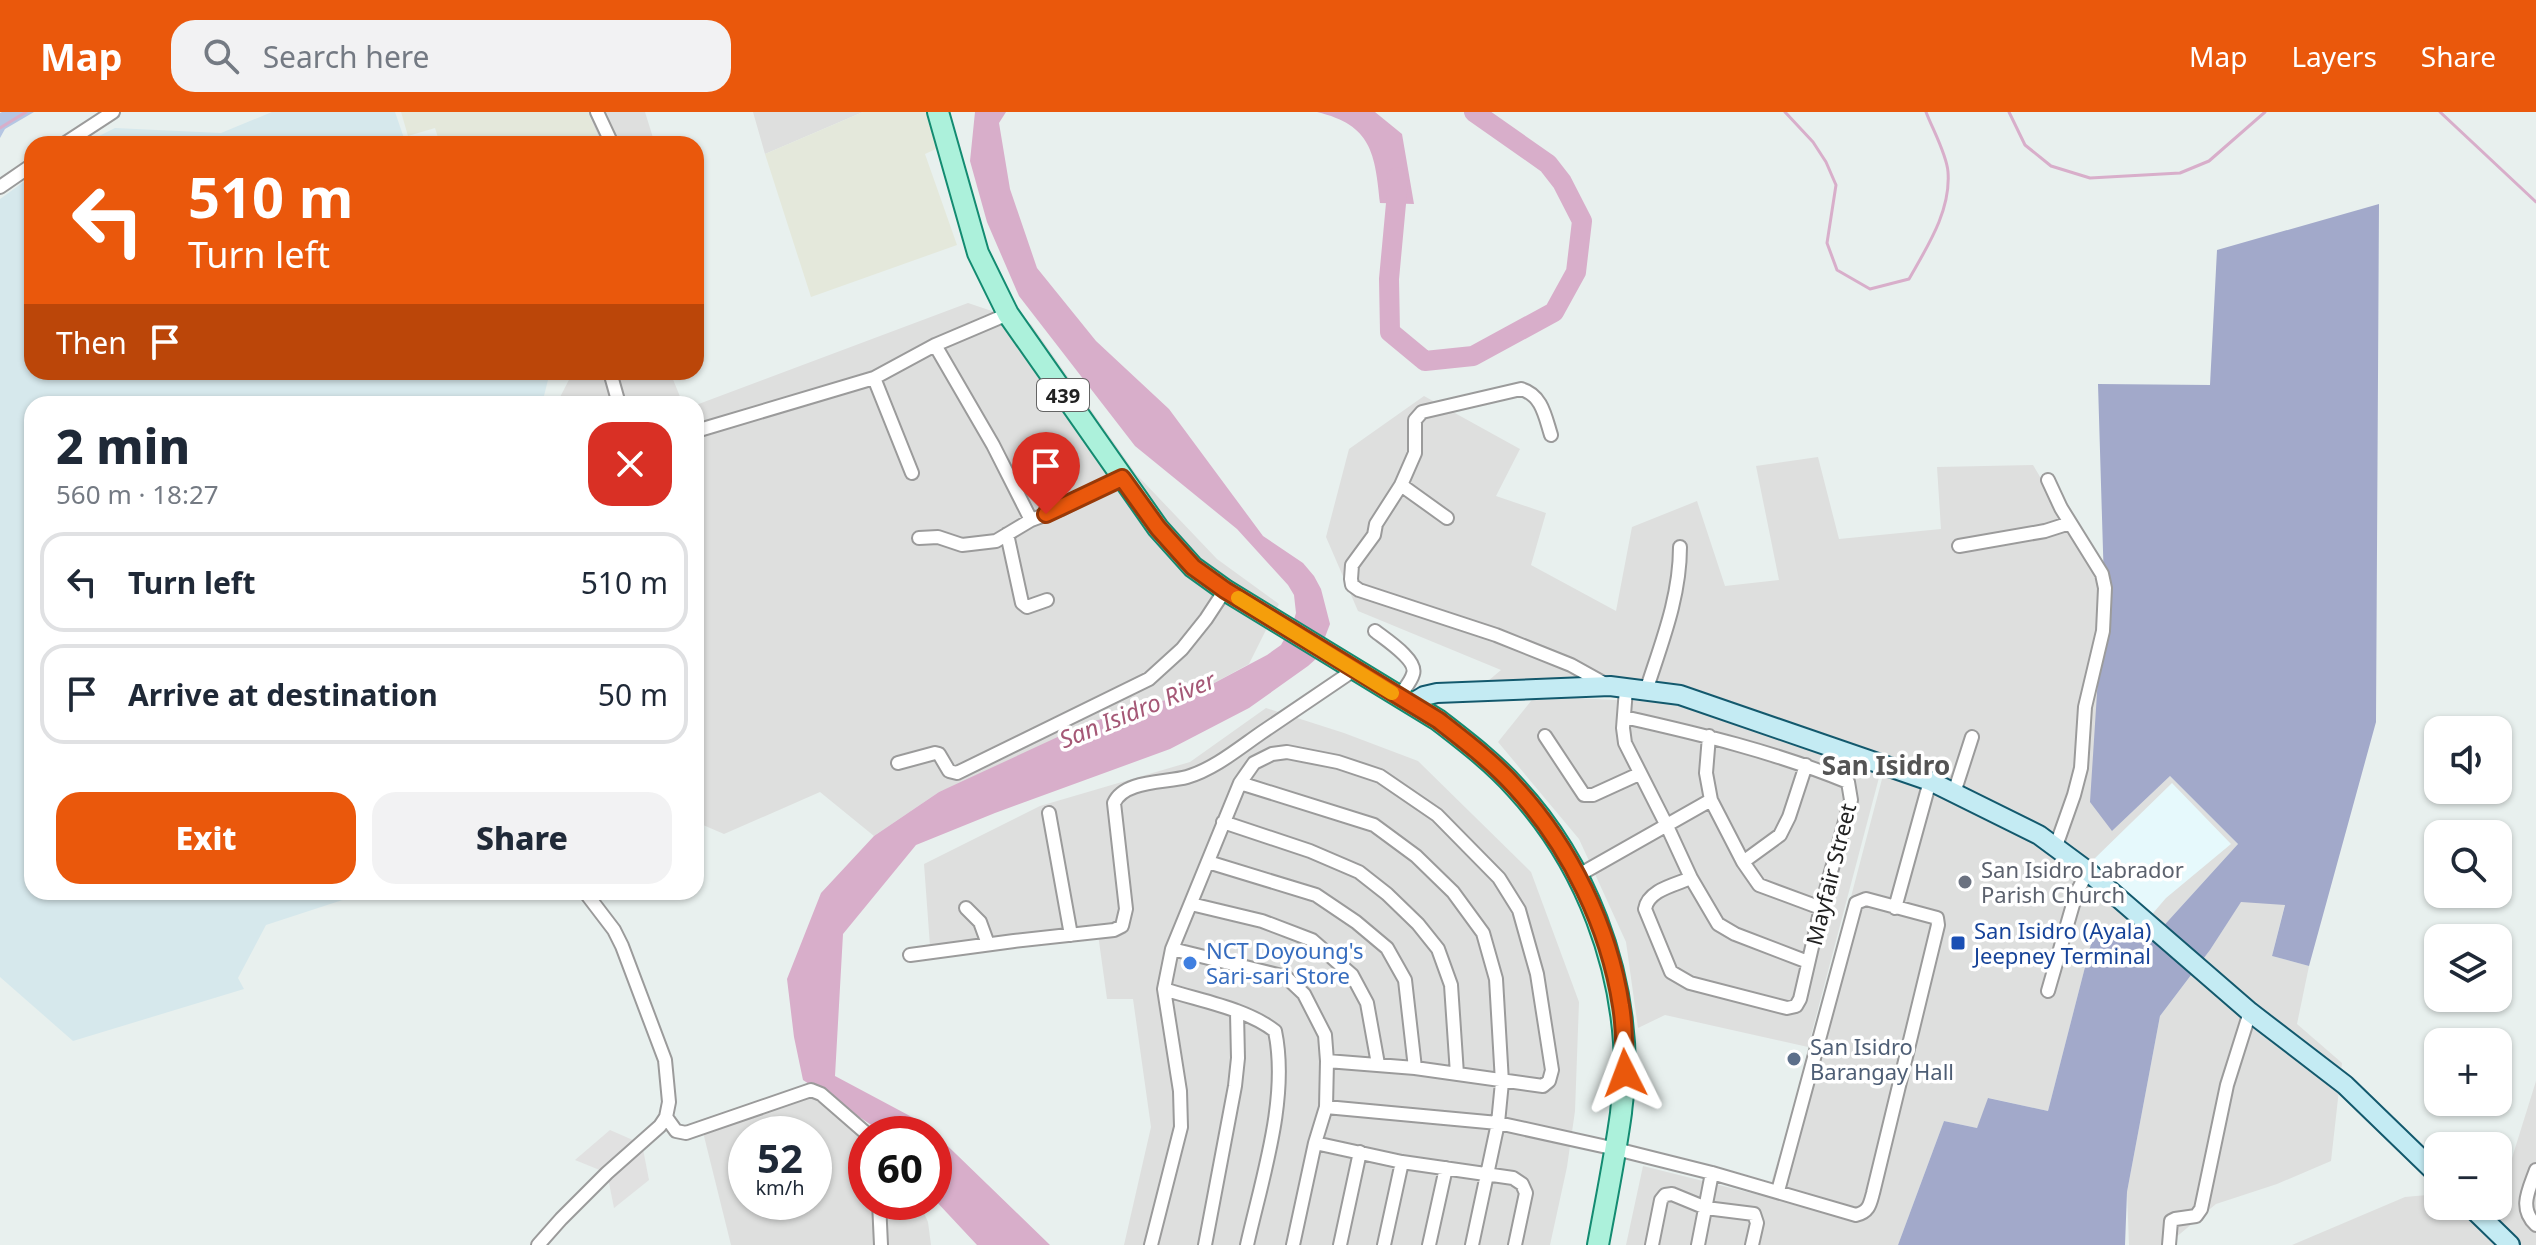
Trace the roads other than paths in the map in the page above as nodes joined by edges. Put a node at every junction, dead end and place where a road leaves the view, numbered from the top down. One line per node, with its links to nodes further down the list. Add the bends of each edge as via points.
1 (113, 112): 4 (street)
2 (597, 112): 5 (street)
3 (938, 112): 8 (main road, 439, via 978,253)
4 (76, 136)
5 (608, 136)
6 (24, 170): 7 (street)
7 (0, 187)
8 (1008, 314): 9 (street); 14 (main road, 439)
9 (935, 345): 10 (street); 18 (street)
10 (874, 378): 11 (street); 13 (street)
11 (704, 429)
12 (1551, 435): 16 (street, via 1540,401 1521,389 1422,412 1415,420 1415,453)
13 (912, 473)
14 (1122, 478): 18 (street); 24 (main road, 439, via 1193,567)
15 (2048, 480): 19 (street)
16 (1401, 485): 17 (street); 28 (street, via 1352,565 1356,589 1496,635)
17 (1447, 518)
18 (1031, 520): 20 (street)
19 (2070, 523): 22 (street); 45 (street, via 2102,574 2103,631 2085,707 2081,768)
20 (1007, 534): 21 (street, via 973,545); 25 (street, via 1022,603 1027,607)
21 (919, 538)
22 (1959, 546)
23 (1680, 547): 29 (street, via 1676,596)
24 (1225, 590): 27 (main road, 439); 35 (street, via 1182,649 1149,679 957,773 935,753)
25 (1047, 600)
26 (1375, 631): 30 (street, via 1414,667)
27 (1354, 670): 30 (main road, 439); 56 (street, via 1218,763 1188,777 1122,791 1114,803 1124,922 1114,930)
28 (1618, 688): 29 (street); 30 (street, via 1437,693); 31 (street)
29 (1646, 691): 38 (street, via 1680,695)
30 (1405, 700): 49 (main road, 439, via 1463,739 1516,787)
31 (1624, 717): 33 (street, Mayfair Street); 37 (street, via 1625,743)
32 (1545, 736): 37 (street, via 1584,795)
33 (1709, 736): 36 (street, Mayfair Street); 41 (street, via 1706,773)
34 (1972, 737): 40 (street)
35 (898, 763)
36 (1806, 765): 47 (street, via 1780,835); 54 (street, Mayfair Street, via 1848,782 1850,788)
37 (1639, 774): 44 (street)
38 (1930, 781): 40 (street); 55 (street)
39 (1240, 783): 43 (street); 69 (street, via 1374,825 1453,892 1483,933 1496,979); 69 (street, via 1254,763 1287,752 1380,776 1437,815 1499,878 1519,910 1537,974 1552,1070 1543,1086)
40 (1954, 793): 45 (street)
41 (1711, 800): 44 (street); 47 (street)
42 (1049, 813): 56 (street)
43 (1223, 822): 46 (street); 68 (street, via 1359,872 1418,924 1438,949 1451,985)
44 (1667, 826): 49 (street); 50 (street)
45 (2056, 846): 48 (street)
46 (1208, 862): 52 (street); 67 (street, via 1316,895 1387,948 1405,980)
47 (1743, 862): 54 (street, via 1759,885)
48 (2088, 871): 62 (street, via 2076,894); 63 (street)
49 (1577, 876): 75 (main road, 439, via 1606,941 1622,1008 1625,1073)
50 (1691, 878): 60 (street, via 1718,924); 60 (street, Mayfair Street, via 1646,901 1671,972 1690,983 1787,1008 1800,999)
51 (591, 900): 71 (street, via 622,946 665,1060)
52 (1191, 904): 58 (street); 66 (street, via 1312,940 1352,975 1367,1003)
53 (966, 908): 57 (street, via 980,922)
54 (1821, 908): 60 (street, Mayfair Street)
55 (1895, 908): 83 (street, via 1866,899 1856,903); 83 (street, via 1937,918 1938,925 1869,1209 1856,1215)
56 (1071, 935): 57 (street)
57 (988, 944): 59 (street)
58 (1172, 949): 61 (street); 65 (street, via 1286,977 1316,1015 1325,1035)
59 (910, 955)
60 (1808, 962)
61 (1164, 989): 64 (street); 90 (street, via 1181,1127)
62 (2048, 991)
63 (2250, 1012): 77 (street, via 2345,1085); 103 (street, via 2227,1085 2201,1209 2196,1216 2171,1221)
64 (1237, 1013): 91 (street, via 1235,1086); 92 (street, via 1275,1031 1280,1070)
65 (1327, 1061): 66 (street); 70 (street)
66 (1378, 1064): 67 (street)
67 (1415, 1068): 68 (street)
68 (1457, 1074): 69 (street)
69 (1502, 1082): 73 (street)
70 (1326, 1107): 73 (street); 74 (street)
71 (666, 1117): 72 (street, via 676,1131 686,1133 811,1090); 88 (street)
72 (848, 1117)
73 (1498, 1123): 75 (street); 82 (street)
74 (1315, 1143): 76 (street); 93 (street)
75 (1616, 1149): 81 (street); 99 (main road, 439)
76 (1360, 1152): 78 (street); 94 (street)
77 (2424, 1161)
78 (1402, 1162): 79 (street); 95 (street)
79 (1446, 1168): 82 (street); 96 (street)
80 (2536, 1170): 87 (street, via 2525,1210)
81 (1712, 1173): 83 (street); 84 (street)
82 (1486, 1175): 97 (street); 98 (street, via 1513,1178 1526,1193)
83 (1778, 1191)
84 (1706, 1208): 100 (street, via 1665,1195); 101 (street); 102 (street, via 1754,1214)
85 (880, 1220): 89 (street)
86 (2484, 1220): 104 (street)
87 (2536, 1225)
88 (538, 1245)
89 (881, 1245)
90 (1151, 1245)
91 (1205, 1245)
92 (1247, 1245)
93 (1293, 1245)
94 (1340, 1245)
95 (1384, 1245)
96 (1429, 1245)
97 (1472, 1245)
98 (1515, 1245)
99 (1598, 1245)
100 (1652, 1245)
101 (1698, 1245)
102 (1752, 1245)
103 (2169, 1245)
104 (2510, 1245)

